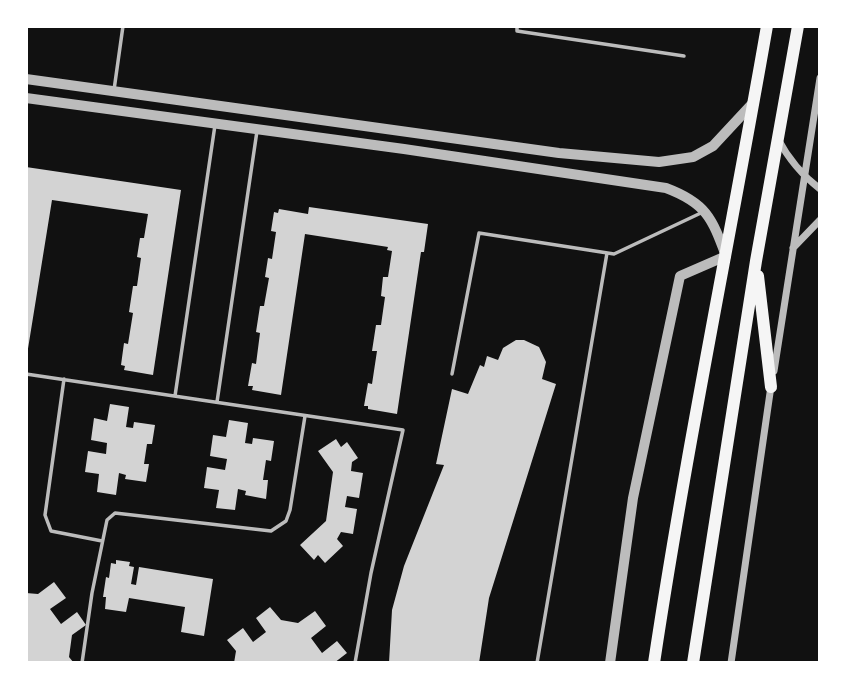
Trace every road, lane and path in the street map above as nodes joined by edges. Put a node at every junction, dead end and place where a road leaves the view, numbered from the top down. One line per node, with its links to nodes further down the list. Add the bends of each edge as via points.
1 (123, 26): 8 (lane)
2 (517, 26): 5 (lane, via 517,31)
3 (767, 26): 10 (main road)
4 (797, 26): 13 (main road)
5 (684, 56)
6 (820, 78): 14 (street)
7 (26, 79): 8 (street)
8 (114, 91): 10 (street, via 559,153 659,162 692,157 713,146)
9 (26, 98): 11 (street)
10 (754, 103): 20 (main road)
11 (216, 123): 12 (street); 26 (lane)
12 (257, 129): 16 (street, via 666,188 686,196); 27 (lane)
13 (778, 139): 14 (street); 21 (main road)
14 (804, 177): 15 (street); 18 (street)
15 (820, 189)
16 (704, 212): 19 (lane, via 614,254); 20 (street, via 713,221)
17 (820, 220): 18 (street)
18 (793, 249): 25 (street)
19 (607, 253): 23 (lane, via 479,233); 32 (lane)
20 (726, 256): 33 (street, via 680,276 633,498); 34 (main road)
21 (756, 261): 25 (main road); 35 (main road)
22 (26, 374): 24 (lane)
23 (452, 374)
24 (64, 379): 26 (lane); 29 (lane, via 48,527)
25 (771, 387): 36 (street)
26 (175, 396): 27 (lane)
27 (217, 402): 28 (lane)
28 (305, 415): 29 (lane, via 290,510 286,521 271,531 115,513 107,520); 31 (lane, via 403,430)
29 (102, 541): 30 (lane)
30 (82, 663)
31 (355, 663)
32 (537, 663)
33 (610, 663)
34 (654, 663)
35 (693, 663)
36 (731, 663)

